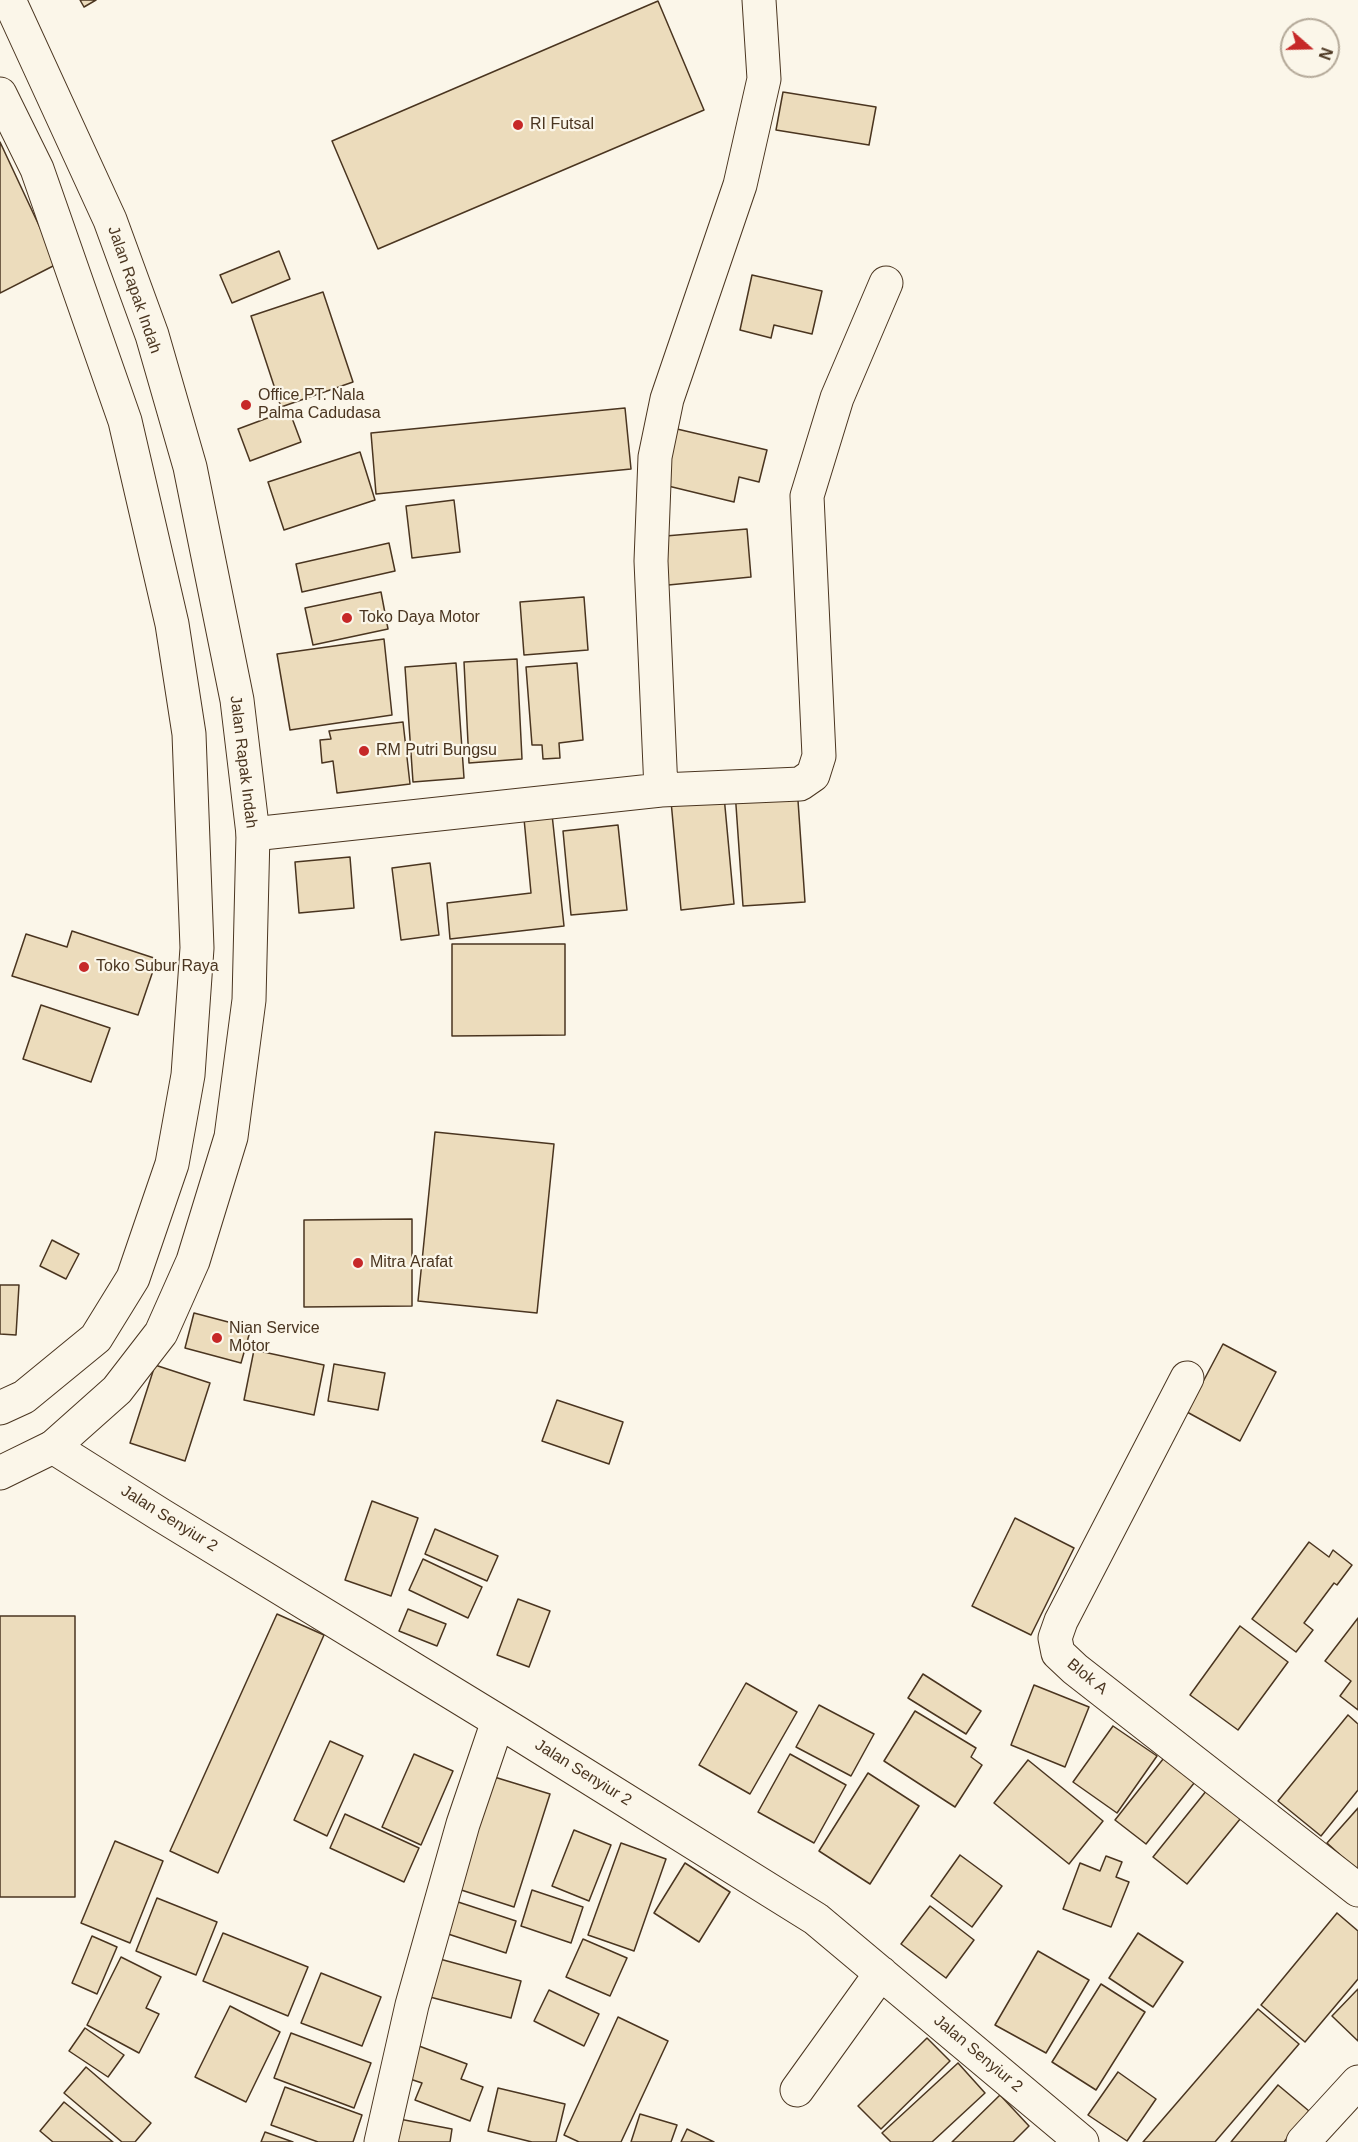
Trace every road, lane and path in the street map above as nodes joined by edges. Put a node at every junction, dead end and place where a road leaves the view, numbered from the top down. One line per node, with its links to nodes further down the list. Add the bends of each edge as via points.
1 (9, 0): 6 (street, Jalan Rapak Indah, via 110,220 155,346 190,467 237,700)
2 (759, 0): 5 (street, via 764,79 740,185 667,399 655,457 651,561)
3 (0, 94): 8 (street, via 37,169 125,421 172,624 189,734 197,948 188,1075 172,1164 133,1278 96,1338 24,1397)
4 (886, 283): 5 (street, via 837,398 807,496 819,756 813,775 800,784)
5 (661, 790): 6 (street)
6 (253, 834): 9 (street, Jalan Rapak Indah, via 249,1000 231,1137 194,1261 161,1333 117,1390)
7 (1187, 1378): 12 (street, Blok A, via 1060,1621 1054,1638 1058,1653)
8 (0, 1408)
9 (53, 1447): 10 (street, Jalan Rapak Indah); 11 (street, Jalan Senyiur 2)
10 (0, 1473)
11 (498, 1721): 13 (street, Jalan Senyiur 2, via 816,1919); 16 (street, via 463,1824 412,2005)
12 (1358, 1890)
13 (881, 1973): 15 (street); 17 (street, Jalan Senyiur 2)
14 (1358, 2082): 18 (street)
15 (797, 2090)
16 (381, 2142)
17 (1082, 2142)
18 (1303, 2142)

